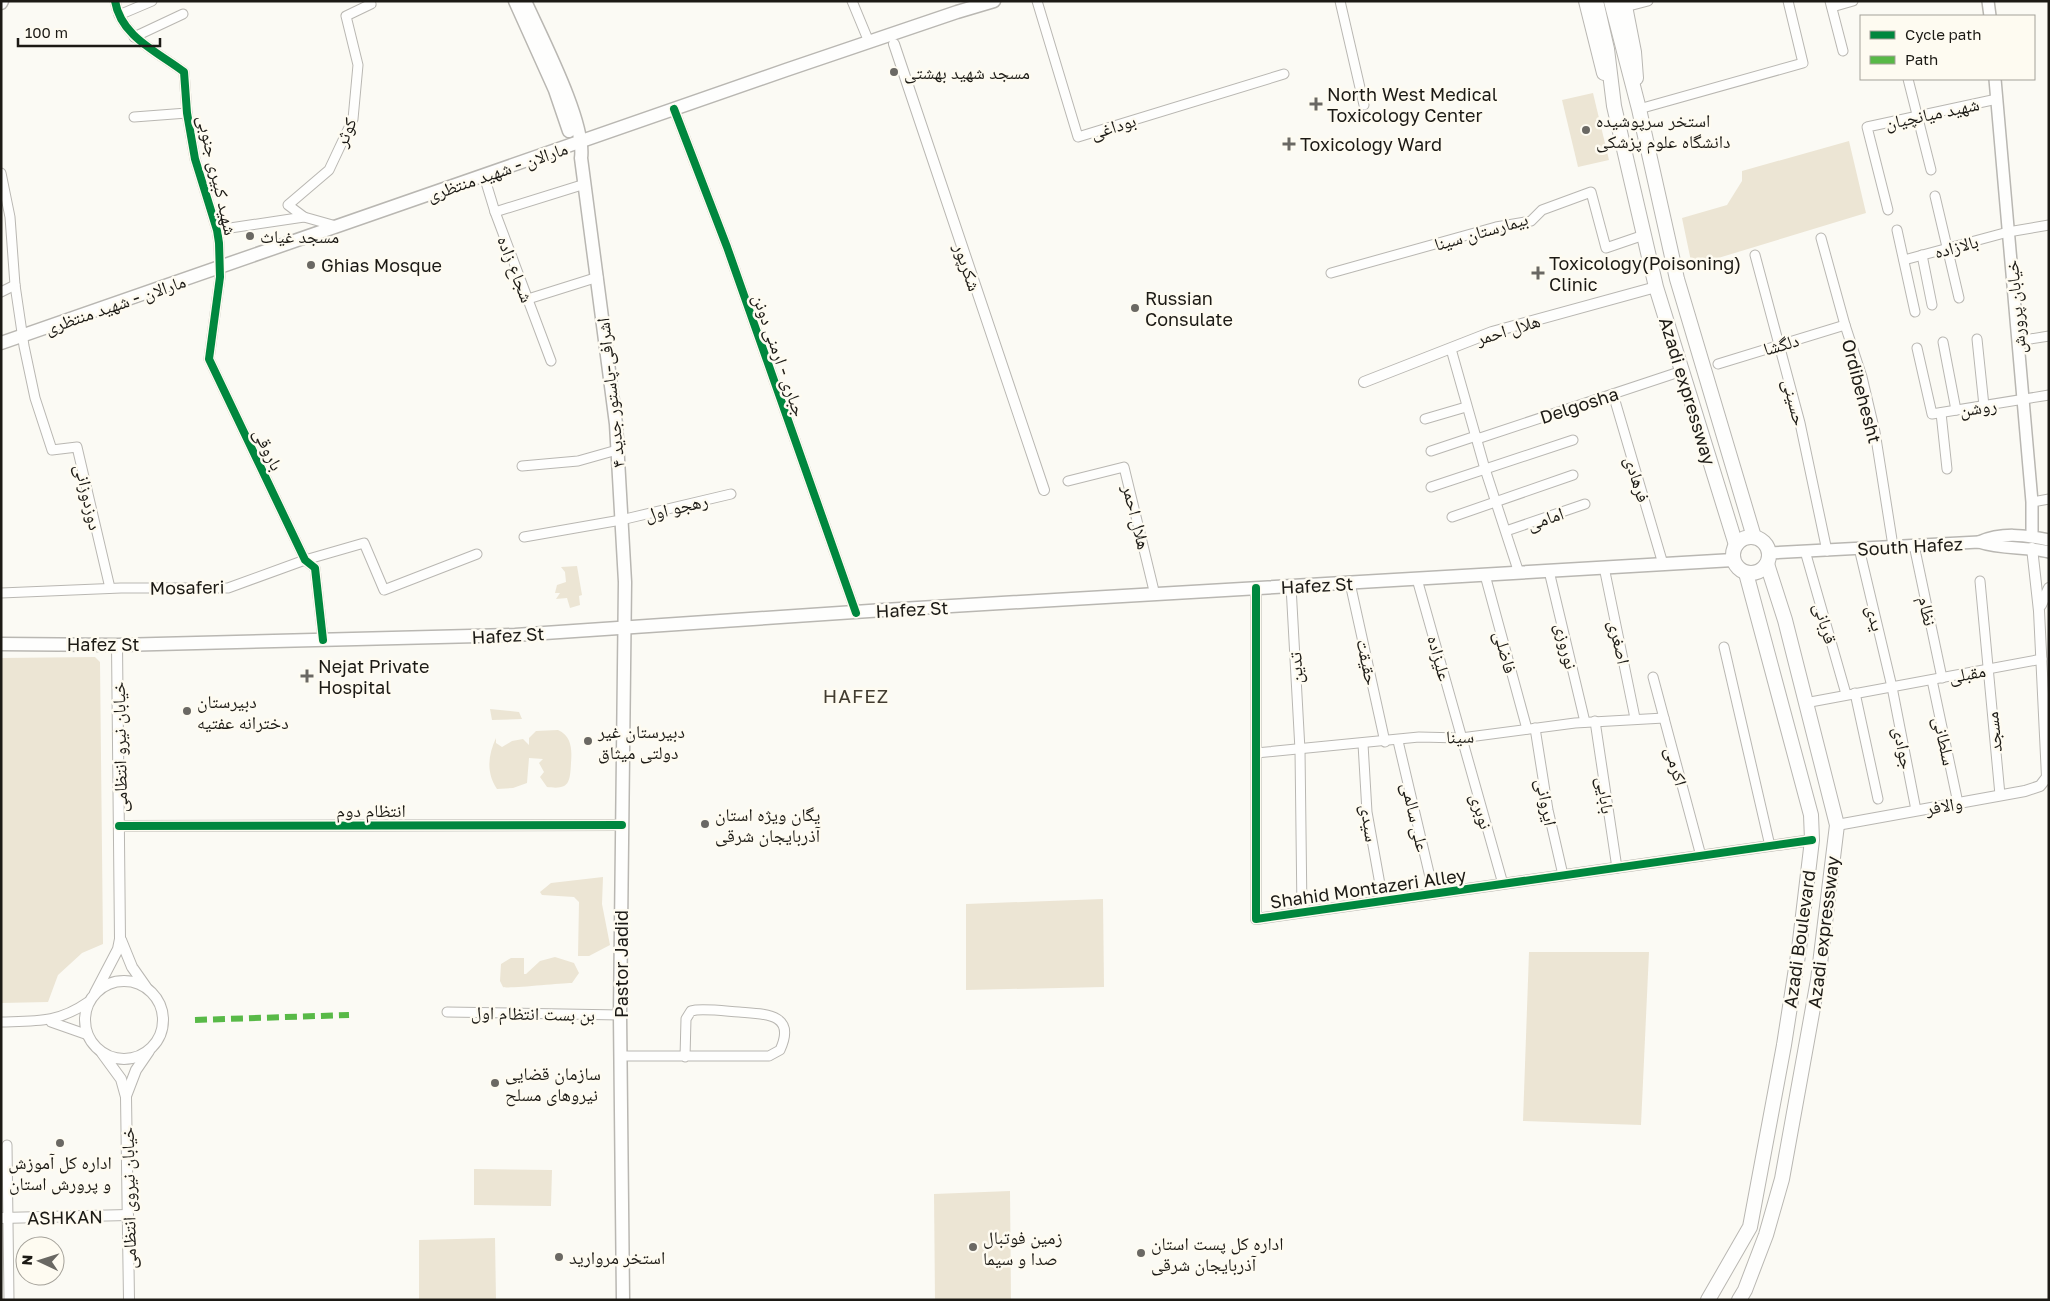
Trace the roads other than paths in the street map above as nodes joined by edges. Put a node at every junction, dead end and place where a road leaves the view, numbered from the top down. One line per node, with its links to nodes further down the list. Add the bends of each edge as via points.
1 (115, 1): 20 (street, شهید کبیری جنوبی)
2 (152, 1): 20 (street)
3 (370, 1): 45 (street, کوثر, via 371,4 346,16 358,65 353,119 329,170 288,205)
4 (515, 1): 37 (main road)
5 (525, 1): 37 (main road, via 566,94)
6 (852, 1): 23 (street)
7 (994, 1): 23 (main road, مارالان - شهید منتظری)
8 (1037, 1): 26 (street, بوداغی, via 1078,137)
9 (1340, 1): 30 (street)
10 (1586, 1): 31 (highway, via 1598,56)
11 (1596, 1): 31 (highway, Azadi expressway, via 1607,49)
12 (1611, 1): 33 (highway, Azadi expressway)
13 (1648, 1): 17 (street)
14 (1788, 1): 33 (street, via 1803,63)
15 (1853, 1): 18 (street)
16 (1988, 1): 21 (main road)
17 (1624, 4): 33 (highway, via 1634,52)
18 (1831, 4): 25 (street)
19 (183, 14): 22 (street)
20 (120, 15): 22 (street, شهید کبیری جنوبی, via 124,26)
21 (1990, 15)
22 (134, 37): 34 (street, شهید کبیری جنوبی, via 184,72)
23 (869, 42): 32 (main road, مارالان - شهید منتظری)
24 (894, 44): 99 (street, شکرپور)
25 (1843, 51)
26 (1284, 74)
27 (1908, 80): 35 (street)
28 (1995, 80): 29 (main road, خیابان پرورش)
29 (1997, 99): 35 (street, شهید میانچیان); 50 (main road, خیابان پرورش)
30 (1364, 105)
31 (1614, 106): 51 (highway, Azadi expressway)
32 (674, 109): 37 (main road, مارالان - شهید منتظری); 139 (street, جباری - ارمنی دونن)
33 (1639, 109): 109 (highway, Azadi expressway, via 1677,279)
34 (187, 113): 36 (street); 48 (street, شهید کبیری جنوبی, via 195,159)
35 (1918, 116): 38 (street); 43 (street, شهید میانچیان, via 1868,127)
36 (134, 117)
37 (578, 143): 40 (main road, مارالان - شهید منتظری); 41 (main road, اشرافی-پاستور جدید ۴)
38 (1931, 170)
39 (1, 173): 60 (street, via 13,241)
40 (484, 176): 44 (street, شجاع زاده); 47 (main road, مارالان - شهید منتظری)
41 (585, 184): 44 (street); 59 (main road, اشرافی-پاستور جدید ۴)
42 (1935, 196): 53 (street)
43 (1888, 210)
44 (495, 212): 64 (street, شجاع زاده)
45 (304, 217): 47 (street); 48 (street)
46 (2049, 225): 50 (street, بالازاده)
47 (338, 226): 57 (main road, مارالان - شهید منتظری)
48 (217, 230): 57 (street, شهید کبیری جنوبی)
49 (1897, 230): 56 (street)
50 (2008, 232): 53 (street, بالازاده); 71 (main road, خیابان پرورش)
51 (1644, 235): 58 (street, بیمارستان سینا, via 1606,248 1592,192 1542,210 1531,221); 61 (highway, Azadi expressway)
52 (1821, 238): 67 (street, Ordibehesht)
53 (1948, 248): 55 (street, بالازاده); 63 (street)
54 (1755, 255): 74 (street, حسینی)
55 (1922, 255): 56 (street, بالازاده); 65 (street)
56 (1904, 260): 66 (street)
57 (220, 267): 70 (main road, مارالان - شهید منتظری); 121 (street, باروقی, via 209,359)
58 (1332, 273)
59 (598, 277): 64 (street); 91 (main road, اشرافی-پاستور جدید ۴)
60 (15, 285): 62 (street); 70 (street)
61 (1656, 287): 76 (street, هلال احمر, via 1492,332); 79 (highway, Azadi expressway)
62 (1, 292)
63 (1959, 298)
64 (528, 299): 77 (street, شجاع زاده)
65 (1932, 304)
66 (1914, 312)
67 (1845, 325): 74 (street, دلگشا); 114 (street, Ordibehesht, via 1875,432)
68 (2049, 336): 71 (street)
69 (1977, 339): 84 (street)
70 (23, 341): 73 (main road, مارالان - شهید منتظری); 133 (street, دوزدوزانی, via 35,398 52,450 77,447)
71 (2018, 341): 83 (main road, خیابان پرورش)
72 (1943, 342): 86 (street)
73 (1, 343)
74 (1780, 344): 78 (street, دلگشا); 116 (street, حسینی)
75 (1917, 348): 87 (street)
76 (1450, 349): 80 (street, هلال احمر); 85 (street)
77 (551, 361)
78 (1718, 364)
79 (1682, 371): 81 (street, Delgosha); 112 (highway, Azadi expressway)
80 (1364, 382)
81 (1613, 394): 89 (street, Delgosha); 123 (street, فرهادی)
82 (2049, 395): 83 (street, روشن)
83 (2023, 400): 84 (street, روشن); 103 (main road, خیابان پرورش)
84 (1984, 406): 86 (street, روشن)
85 (1466, 407): 88 (street); 89 (street)
86 (1956, 410): 87 (street, روشن)
87 (1936, 413): 95 (street)
88 (1425, 419)
89 (1476, 437): 92 (street, Delgosha); 94 (street)
90 (1573, 440): 94 (street)
91 (617, 450): 93 (street, via 578,461); 106 (main road, اشرافی-پاستور جدید ۴)
92 (1431, 451)
93 (522, 466)
94 (1485, 469): 98 (street); 102 (street)
95 (1947, 469)
96 (1573, 475): 102 (street)
97 (1068, 482): 137 (street, هلال احمر, via 1124,467)
98 (1431, 487)
99 (1044, 490)
100 (731, 494): 106 (street, رهجو اول)
101 (2049, 499): 103 (street)
102 (1495, 500): 105 (street); 107 (street)
103 (2032, 502): 111 (main road, خیابان پرورش)
104 (1585, 504): 107 (street, امامی)
105 (1452, 517)
106 (622, 520): 108 (street, رهجو اول); 140 (main road, اشرافی-پاستور جدید ۴)
107 (1506, 531): 127 (street)
108 (524, 537)
109 (1754, 537): 112 (highway, via 1744,538); 120 (highway, via 1764,542)
110 (2049, 540): 111 (main road)
111 (2032, 542): 113 (main road, South Hafez, via 1994,536 1979,542); 118 (main road); 138 (street)
112 (1736, 545): 122 (highway)
113 (1914, 545): 114 (main road, South Hafez); 148 (street, نظام)
114 (1893, 546): 115 (main road, South Hafez)
115 (1859, 548): 116 (main road, South Hafez); 150 (street, یدی)
116 (1827, 551): 117 (main road, South Hafez)
117 (1805, 552): 120 (main road, South Hafez); 151 (street, قربانی)
118 (2049, 552)
119 (477, 554): 121 (street, Mosaferi, via 384,590 364,543)
120 (1768, 558): 126 (highway, via 1758,572); 152 (highway, Azadi expressway)
121 (305, 560): 133 (street, Mosaferi, via 228,588); 141 (street, باروقی, via 315,568)
122 (1733, 560): 123 (main road, Hafez St); 126 (highway)
123 (1663, 564): 124 (main road, Hafez St)
124 (1604, 567): 125 (main road, Hafez St); 153 (street, اصغری)
125 (1549, 571): 127 (main road, Hafez St); 156 (street, نوروزی)
126 (1746, 572): 171 (highway, Azadi Boulevard, via 1812,815)
127 (1519, 573): 128 (main road, Hafez St)
128 (1485, 575): 129 (main road, Hafez St); 157 (street, فاضلی)
129 (1417, 579): 131 (main road, Hafez St); 158 (street, علیزاده)
130 (1980, 581): 146 (street, مسجد)
131 (1350, 583): 132 (main road, Hafez St); 160 (street, حقیقت)
132 (1291, 586): 134 (main road, Hafez St); 162 (street, تدین)
133 (110, 588): 136 (street, Mosaferi)
134 (1256, 588): 137 (main road, Hafez St); 163 (street, Shahid Montazeri Alley)
135 (2049, 588): 138 (street)
136 (1, 593)
137 (1155, 595): 139 (main road, Hafez St)
138 (2039, 611): 145 (street)
139 (856, 613): 140 (main road, Hafez St)
140 (626, 628): 141 (main road, Hafez St); 168 (main road, Pastor Jadid)
141 (322, 640): 143 (main road, Hafez St)
142 (1, 644): 143 (main road, Hafez St)
143 (117, 645): 170 (street, خیابان نیرو انتظامی)
144 (1724, 647): 172 (street)
145 (2042, 659): 146 (street, مقبلی); 164 (street, والافر, via 2047,777 2040,786)
146 (1987, 670): 148 (street, مقبلی); 164 (street, مسجد)
147 (1653, 677): 154 (street, اکرمی)
148 (1942, 678): 149 (street, مقبلی)
149 (1932, 680): 150 (street, مقبلی); 166 (street, سلطانی)
150 (1892, 687): 151 (street, مقبلی); 167 (street, جوادی)
151 (1850, 694): 152 (street, مقبلی); 165 (street, قربانی)
152 (1805, 703): 169 (highway, Azadi expressway)
153 (1635, 718): 154 (street, سینا); 155 (street, سینا)
154 (1664, 718): 173 (street, اکرمی)
155 (1596, 721): 156 (street, سینا); 174 (street, بابایی)
156 (1585, 722): 157 (street, سینا)
157 (1531, 728): 158 (street, سینا); 175 (street, ایروانی)
158 (1462, 738): 159 (street, سینا, via 1419,737); 176 (street, نوبری)
159 (1398, 741): 160 (street, سینا); 177 (street, علی سالمی)
160 (1385, 742): 161 (street, سینا)
161 (1363, 744): 162 (street, سینا); 178 (street, سیدی, via 1367,812)
162 (1300, 750): 163 (street, سینا); 179 (street)
163 (1256, 753): 179 (street, Shahid Montazeri Alley, via 1256,919)
164 (2000, 795): 166 (street, والافر)
165 (1878, 799)
166 (1958, 802): 167 (street, والافر)
167 (1916, 810): 169 (street, والافر)
168 (622, 825): 170 (street, انتظام دوم); 185 (main road, Pastor Jadid)
169 (1836, 825): 198 (highway, Azadi expressway, via 1818,980 1795,1117)
170 (119, 826): 180 (street, خیابان نیرو انتظامی)
171 (1812, 840): 172 (street, Shahid Montazeri Alley); 197 (highway, Azadi Boulevard, via 1784,1044)
172 (1770, 846): 173 (street, Shahid Montazeri Alley)
173 (1701, 856): 174 (street, Shahid Montazeri Alley)
174 (1617, 868): 175 (street, Shahid Montazeri Alley)
175 (1563, 875): 176 (street, Shahid Montazeri Alley)
176 (1503, 884): 177 (street, Shahid Montazeri Alley)
177 (1434, 894): 178 (street, Shahid Montazeri Alley)
178 (1383, 901): 179 (street, Shahid Montazeri Alley)
179 (1302, 912)
180 (120, 940): 181 (street, خیابان نیرو انتظامی, via 132,967); 182 (street, خیابان نیرو انتظامی)
181 (146, 987): 182 (street, via 136,982 119,981 103,986); 189 (street, via 154,994 163,1015 161,1032)
182 (95, 993): 183 (street)
183 (88, 1002): 186 (street, via 68,1015); 188 (street, via 85,1024)
184 (447, 1012): 185 (street, بن بست انتظام اول)
185 (620, 1015): 191 (main road, Pastor Jadid)
186 (46, 1021): 187 (street); 188 (street)
187 (1, 1022)
188 (88, 1035): 190 (street)
189 (153, 1046): 190 (street, via 134,1058 123,1059); 193 (street, خیابان نیروی انتظامی, via 136,1070)
190 (102, 1052): 193 (street, خیابان نیروی انتظامی, via 121,1079)
191 (621, 1056): 192 (street); 201 (main road, Pastor Jadid)
192 (685, 1057): 192 (street, via 769,1056 780,1050 784,1029 779,1019 768,1014 691,1011 686,1019)
193 (126, 1097): 195 (street, خیابان نیروی انتظامی)
194 (7, 1145): 196 (street)
195 (128, 1215): 196 (street, ASHKAN); 200 (street, خیابان نیروی انتظامی)
196 (4, 1218): 199 (street)
197 (1750, 1227): 202 (highway, Azadi Boulevard); 203 (highway)
198 (1766, 1234): 204 (highway); 205 (highway, Azadi expressway)
199 (9, 1300)
200 (129, 1300)
201 (623, 1300)
202 (1708, 1300)
203 (1718, 1300)
204 (1730, 1300)
205 (1739, 1300)

